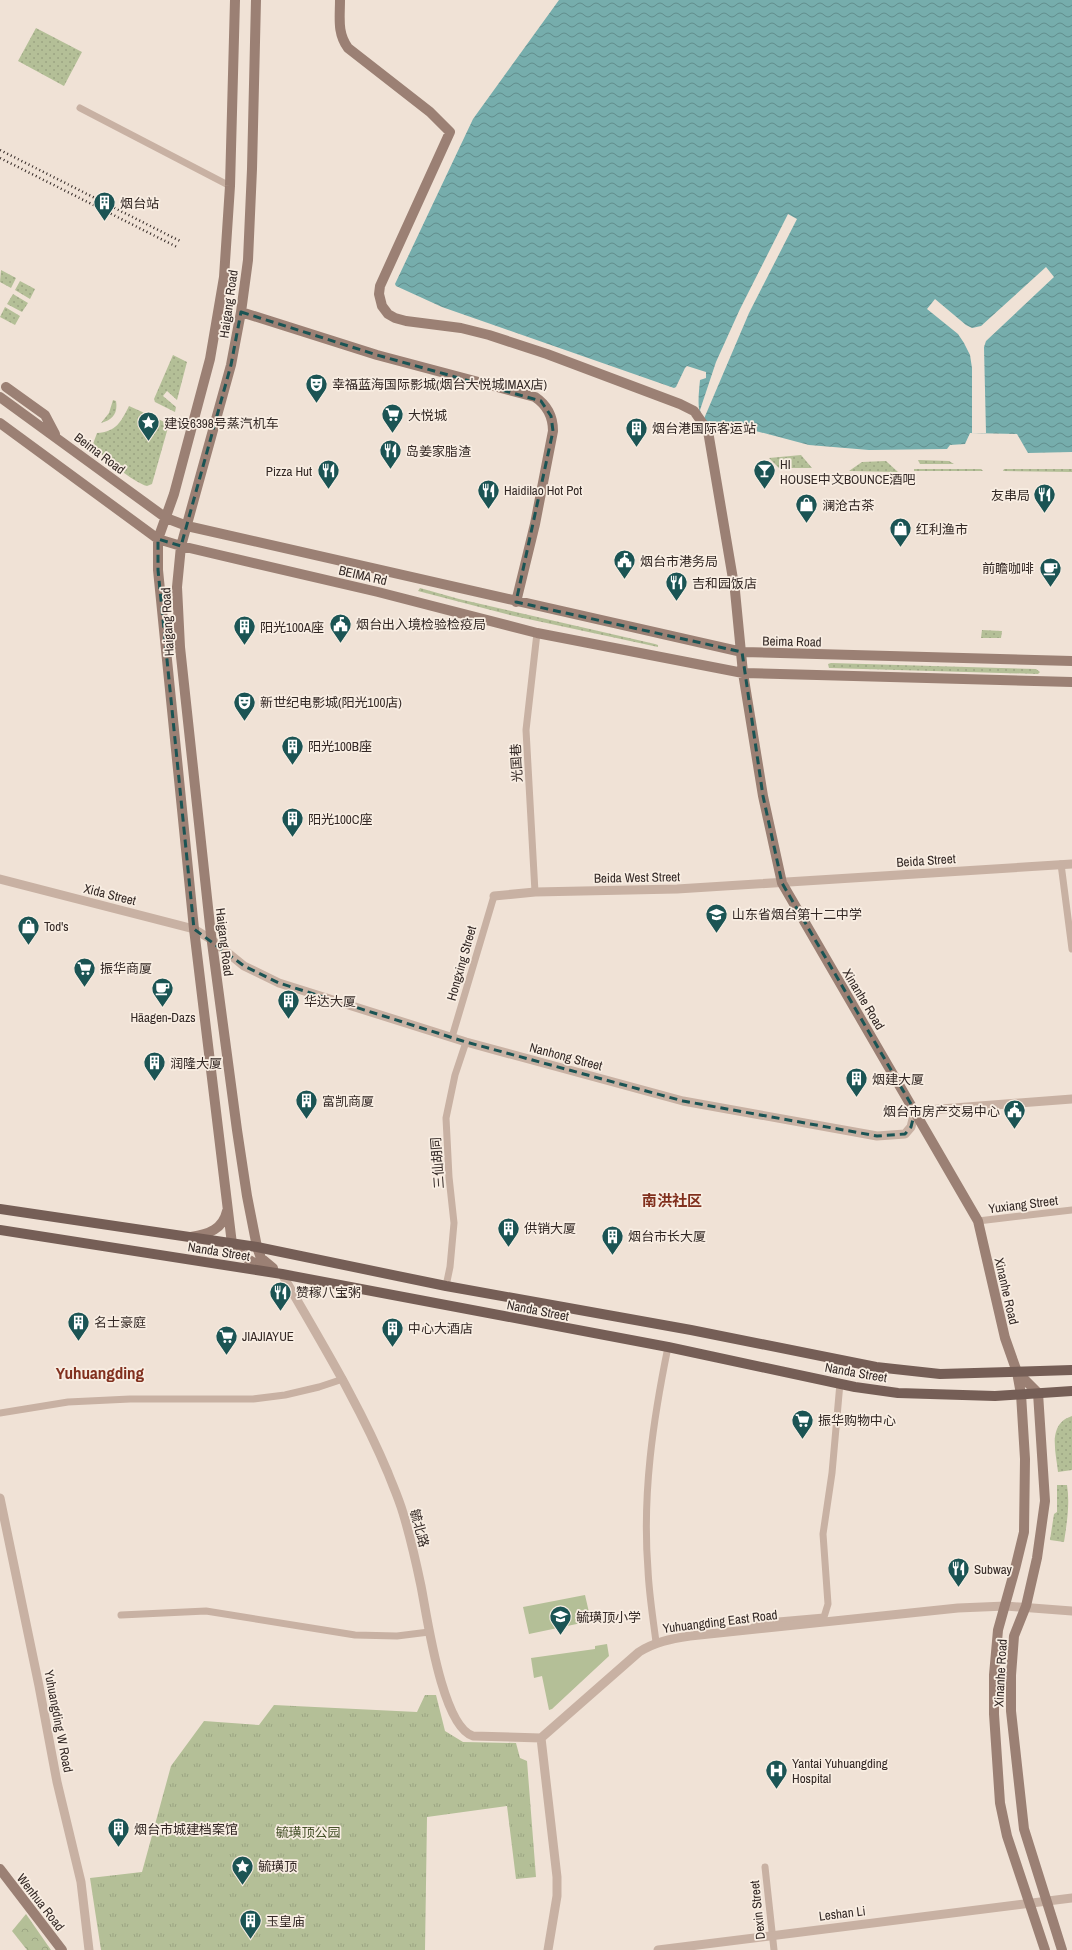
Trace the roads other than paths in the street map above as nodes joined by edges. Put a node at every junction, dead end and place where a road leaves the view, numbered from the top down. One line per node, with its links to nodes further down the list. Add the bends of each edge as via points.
1 (235, 0): 5 (main road, Haigang Road)
2 (256, 0): 6 (main road, Haigang Road, via 248,260)
3 (340, 0): 17 (main road, Xinanhe Road, via 339,28 341,38 348,48 430,112 450,132 386,271 379,294 382,306 395,318 474,330 547,354 694,411 708,431 711,441)
4 (80, 108): 5 (street)
5 (230, 186): 11 (main road, Haigang Road, via 224,277 213,347)
6 (241, 312): 12 (main road, Haigang Road, via 231,365); 15 (main road, via 377,355 528,395 541,401 551,416 553,430 535,524)
7 (6, 387): 10 (main road, via 45,415)
8 (0, 397): 10 (main road, Beima Road)
9 (0, 423): 13 (main road)
10 (56, 436): 11 (main road, Beima Road)
11 (166, 518): 12 (main road, Beima Road); 13 (main road, Haigang Road)
12 (187, 526): 14 (main road, Haigang Road); 15 (main road, BEIMA Rd)
13 (158, 539): 14 (main road); 27 (main road, Haigang Road, via 158,570)
14 (181, 546): 16 (main road, BEIMA Rd); 28 (main road, Haigang Road, via 177,587 180,647)
15 (516, 602): 17 (main road, Beima Road)
16 (538, 633): 19 (main road); 25 (street, 光国巷, via 526,730)
17 (742, 652): 18 (main road, Beima Road); 19 (main road, Xinanhe Road)
18 (1072, 661)
19 (743, 672): 20 (main road); 24 (main road, Xinanhe Road, via 763,796)
20 (1072, 682)
21 (1061, 864): 22 (street, Beida Street); 24 (street, Beida Street); 29 (street)
22 (1072, 864)
23 (0, 879): 27 (street, Xida Street)
24 (782, 883): 25 (street, Beida West Street, via 677,889); 33 (main road, Xinanhe Road)
25 (535, 892): 26 (street, Beida West Street)
26 (494, 896): 30 (street, Hongxing Street)
27 (194, 929): 28 (street, Xida Street); 34 (main road, Haigang Road)
28 (212, 940): 30 (street, Nanhong Street, via 244,966 279,983); 41 (main road, Haigang Road, via 241,1160)
29 (1072, 949)
30 (452, 1037): 31 (street, Nanhong Street)
31 (466, 1042): 33 (street, Nanhong Street, via 683,1101 877,1136 905,1134 911,1127); 43 (street, 三仙胡同, via 455,1075 446,1118 454,1223)
32 (1072, 1099): 33 (street)
33 (915, 1111): 37 (main road, Xinanhe Road)
34 (227, 1207): 39 (main road, via 226,1216 219,1226 209,1233); 40 (main road, Haigang Road)
35 (0, 1209): 39 (main road, Nanda Street)
36 (1072, 1210): 37 (street, Yuxiang Street)
37 (978, 1221): 46 (main road, Xinanhe Road, via 1005,1338)
38 (0, 1230): 42 (main road, Nanda Street)
39 (187, 1237): 40 (main road, Nanda Street)
40 (232, 1244): 41 (main road, Nanda Street); 42 (main road, via 241,1255 254,1264)
41 (257, 1247): 42 (main road, Haigang Road, via 261,1258 268,1266); 43 (main road, Nanda Street)
42 (282, 1274): 44 (main road, Nanda Street); 47 (street, 毓北路)
43 (446, 1286): 46 (main road, Nanda Street, via 691,1330 876,1367 940,1374)
44 (668, 1347): 48 (main road, Nanda Street); 60 (street, via 651,1443 647,1502 648,1569)
45 (1072, 1370): 46 (main road, Nanda Street)
46 (1017, 1372): 50 (main road, Xinanhe Road); 51 (main road, Xinanhe Road)
47 (343, 1379): 52 (street, via 292,1393 253,1399 68,1402); 59 (street, 毓北路, via 376,1444 403,1512 421,1584)
48 (840, 1383): 51 (main road, Nanda Street, via 934,1396); 58 (street, via 832,1474 823,1534 828,1604 826,1613 824,1617 768,1622)
49 (1072, 1391): 50 (main road, Nanda Street)
50 (1038, 1393): 51 (main road, Nanda Street); 55 (main road, Xinanhe Road, via 1044,1501 1037,1558)
51 (1021, 1394): 54 (main road, Xinanhe Road, via 1025,1459 1024,1532)
52 (0, 1413)
53 (0, 1498): 69 (street, Yuhuangding W Road, via 57,1782 81,1882)
54 (1006, 1606): 55 (street, Yuhuangding East Road); 58 (street, Yuhuangding East Road, via 958,1608); 66 (main road, Xinanhe Road, via 998,1630 994,1676 999,1790 1007,1836)
55 (1026, 1606): 56 (street, Yuhuangding East Road); 65 (main road, Xinanhe Road, via 1014,1636 1011,1711 1024,1830)
56 (1072, 1611)
57 (121, 1615): 59 (street, via 206,1611 355,1635 397,1636)
58 (748, 1630): 60 (street, Yuhuangding East Road)
59 (429, 1632): 61 (street, 毓北路, via 454,1719 464,1731 473,1736)
60 (656, 1642): 61 (street, Yuhuangding East Road, via 639,1652)
61 (541, 1738): 70 (street, via 557,1877 557,1896)
62 (765, 1868): 67 (street, Dexin Street)
63 (0, 1869): 68 (main road, Wenhua Road)
64 (1072, 1898): 65 (street, Leshan Li)
65 (1046, 1900): 66 (street, Leshan Li); 74 (main road, Xinanhe Road)
66 (1029, 1903): 67 (street, Leshan Li); 73 (main road, Xinanhe Road)
67 (772, 1936): 71 (street, Leshan Li); 72 (street, Dexin Street)
68 (62, 1950)
69 (90, 1950)
70 (548, 1950)
71 (658, 1950)
72 (774, 1950)
73 (1045, 1950)
74 (1062, 1950)

